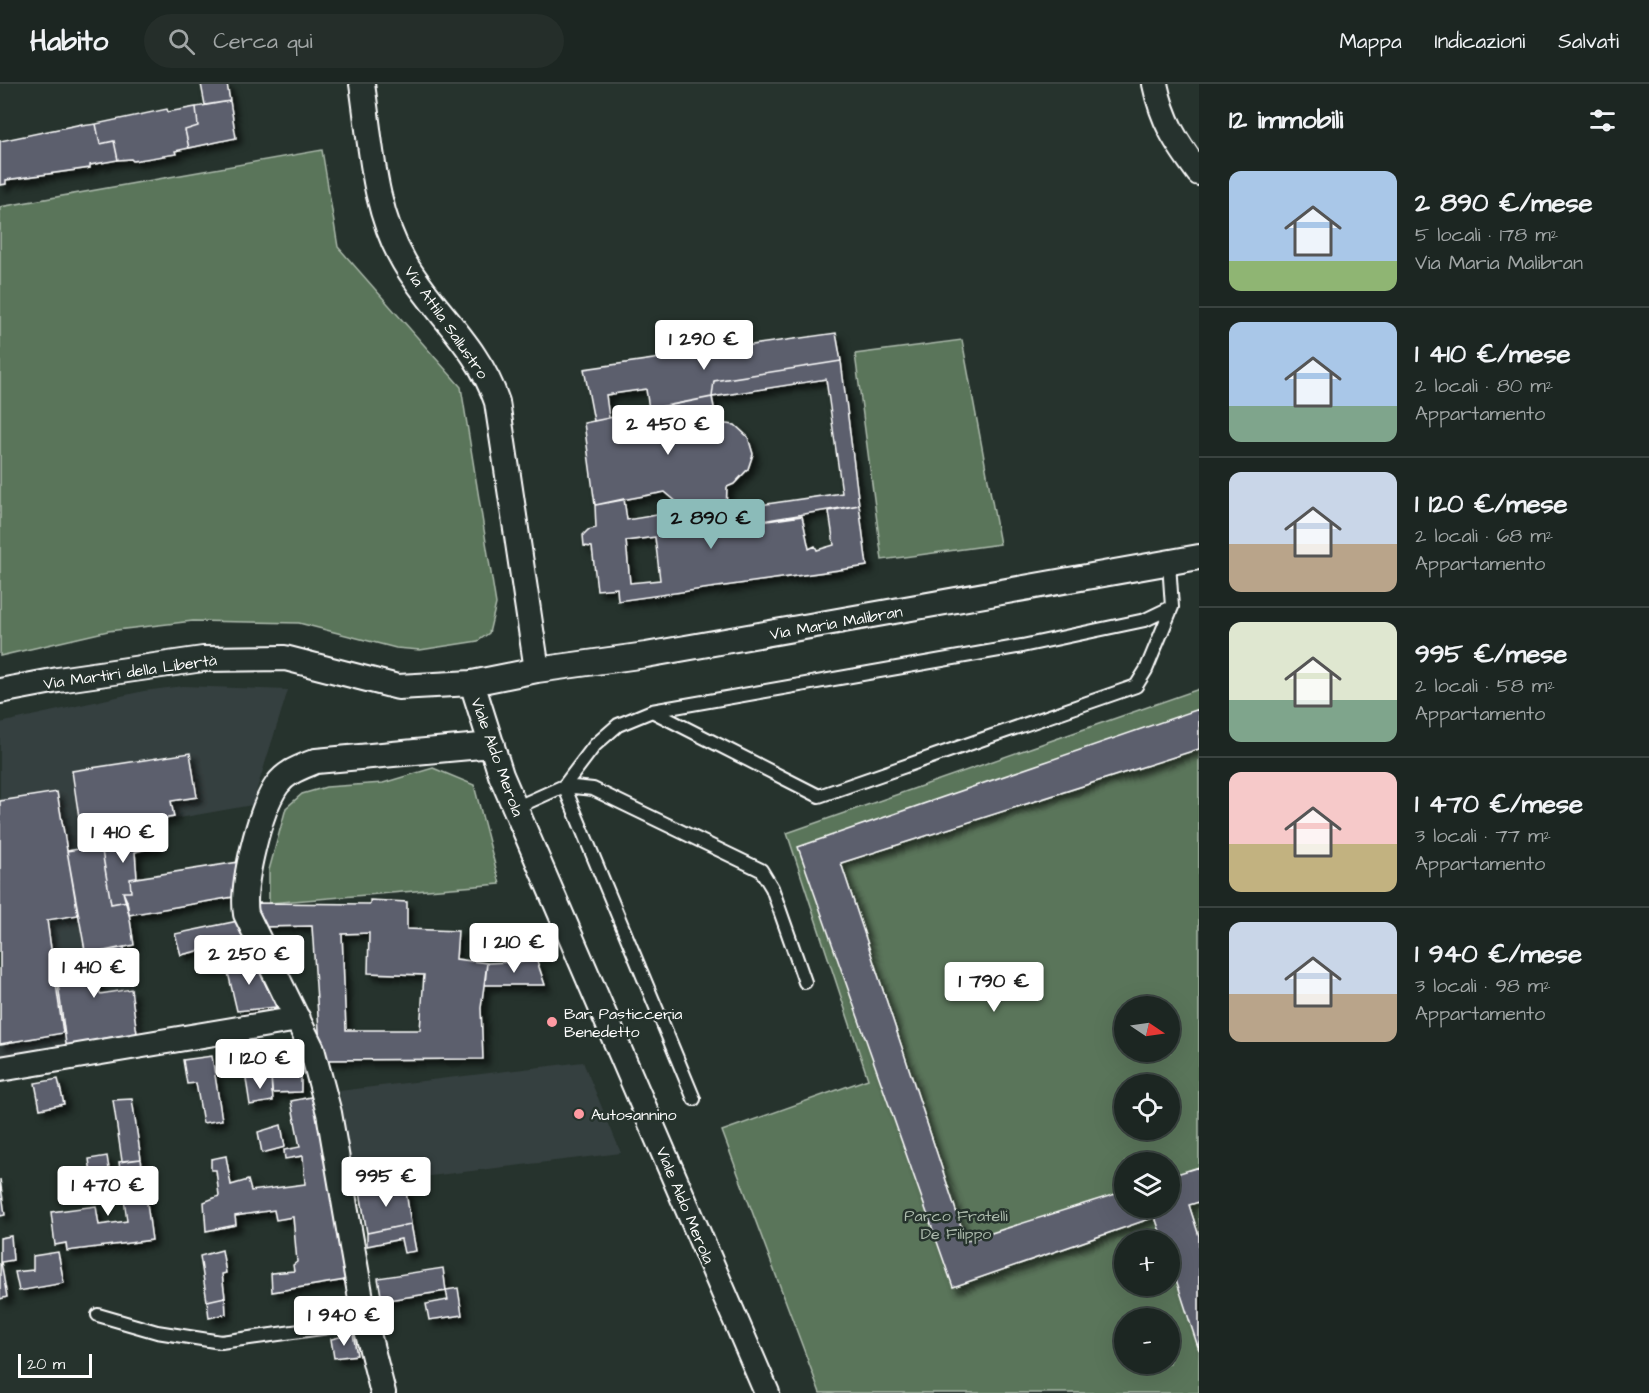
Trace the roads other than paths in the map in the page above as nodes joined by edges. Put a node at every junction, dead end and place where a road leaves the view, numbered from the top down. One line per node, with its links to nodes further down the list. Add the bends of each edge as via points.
1 (362, 84): 7 (street, Via Attila Sallustro, via 379,192 393,240 404,263 481,365 497,402)
2 (1155, 84): 3 (street, via 1161,114)
3 (1199, 173)
4 (1199, 557): 5 (street, Via Maria Malibran)
5 (1169, 563): 6 (lane); 7 (street, Via Maria Malibran, via 646,655)
6 (1172, 607): 10 (lane, via 1145,620 1022,646); 10 (lane, via 1136,686 819,796)
7 (537, 670): 8 (street, Via Maria Malibran)
8 (472, 682): 9 (street, Via Martiri della Libertà, via 398,687 285,658 202,659); 11 (street, Viale Aldo Merola)
9 (0, 691)
10 (652, 711): 12 (lane, via 618,725 595,746)
11 (492, 745): 13 (street, Viale Aldo Merola); 15 (street, via 316,761 292,770 277,785 253,844 243,898 246,914)
12 (564, 786): 13 (lane); 14 (lane, via 593,789 761,870 772,888); 17 (lane)
13 (515, 808): 21 (street, Viale Aldo Merola)
14 (805, 982)
15 (298, 1019): 16 (street); 19 (street, via 312,1048 329,1113)
16 (0, 1069)
17 (694, 1099)
18 (98, 1315): 19 (lane, via 157,1332 221,1341)
19 (365, 1322): 20 (street)
20 (383, 1393)
21 (767, 1393)

